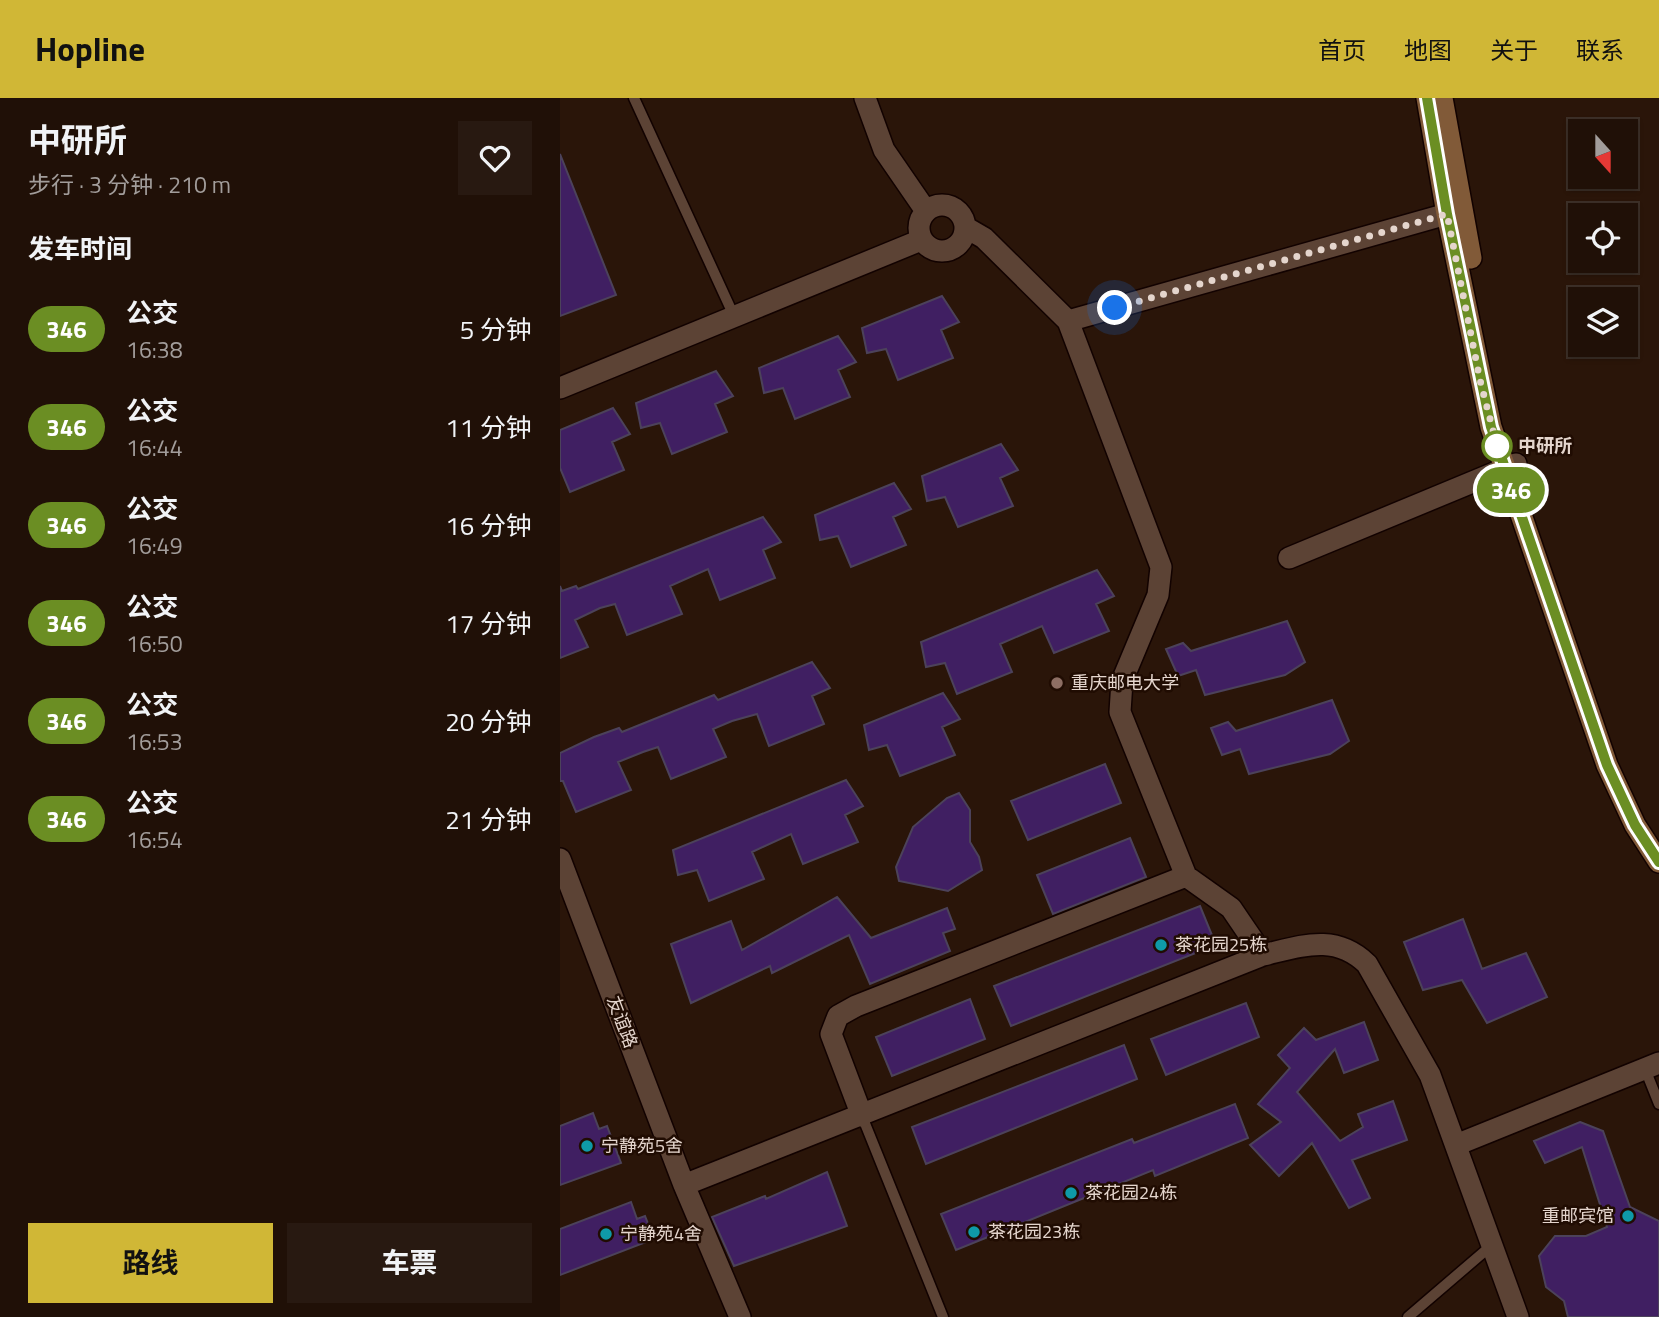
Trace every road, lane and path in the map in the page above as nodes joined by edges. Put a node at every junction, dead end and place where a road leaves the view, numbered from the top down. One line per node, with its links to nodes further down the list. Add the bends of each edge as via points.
1 (634, 98): 9 (lane)
2 (865, 98): 5 (street, via 884,150)
3 (1427, 98): 6 (main road)
4 (1443, 98): 6 (main road)
5 (926, 211): 7 (street, via 947,205 960,213); 8 (street, via 919,225)
6 (1454, 212): 10 (street); 12 (main road, via 1483,392)
7 (965, 227): 8 (street, via 960,242 948,250 933,249); 10 (street, via 984,238)
8 (921, 240): 9 (street)
9 (734, 316): 11 (street)
10 (1068, 321): 17 (street, via 1161,567 1158,595 1122,681 1120,712)
11 (560, 388)
12 (1510, 466): 13 (street); 14 (main road, via 1616,760); 16 (main road, via 1607,765)
13 (1289, 558)
14 (1659, 841)
15 (560, 859): 23 (street, 友谊路)
16 (1659, 862)
17 (1186, 876): 18 (street, via 1231,908); 21 (street, via 838,1016 831,1034)
18 (1264, 955): 21 (street); 22 (street, via 1326,942 1355,953 1367,964 1430,1075)
19 (1652, 1066): 20 (lane); 22 (street)
20 (1659, 1104)
21 (862, 1116): 23 (street); 26 (lane)
22 (1456, 1145): 24 (street)
23 (684, 1185): 25 (street, 友谊路)
24 (1492, 1245): 27 (lane); 28 (street)
25 (740, 1317)
26 (943, 1317)
27 (1408, 1317)
28 (1518, 1317)

